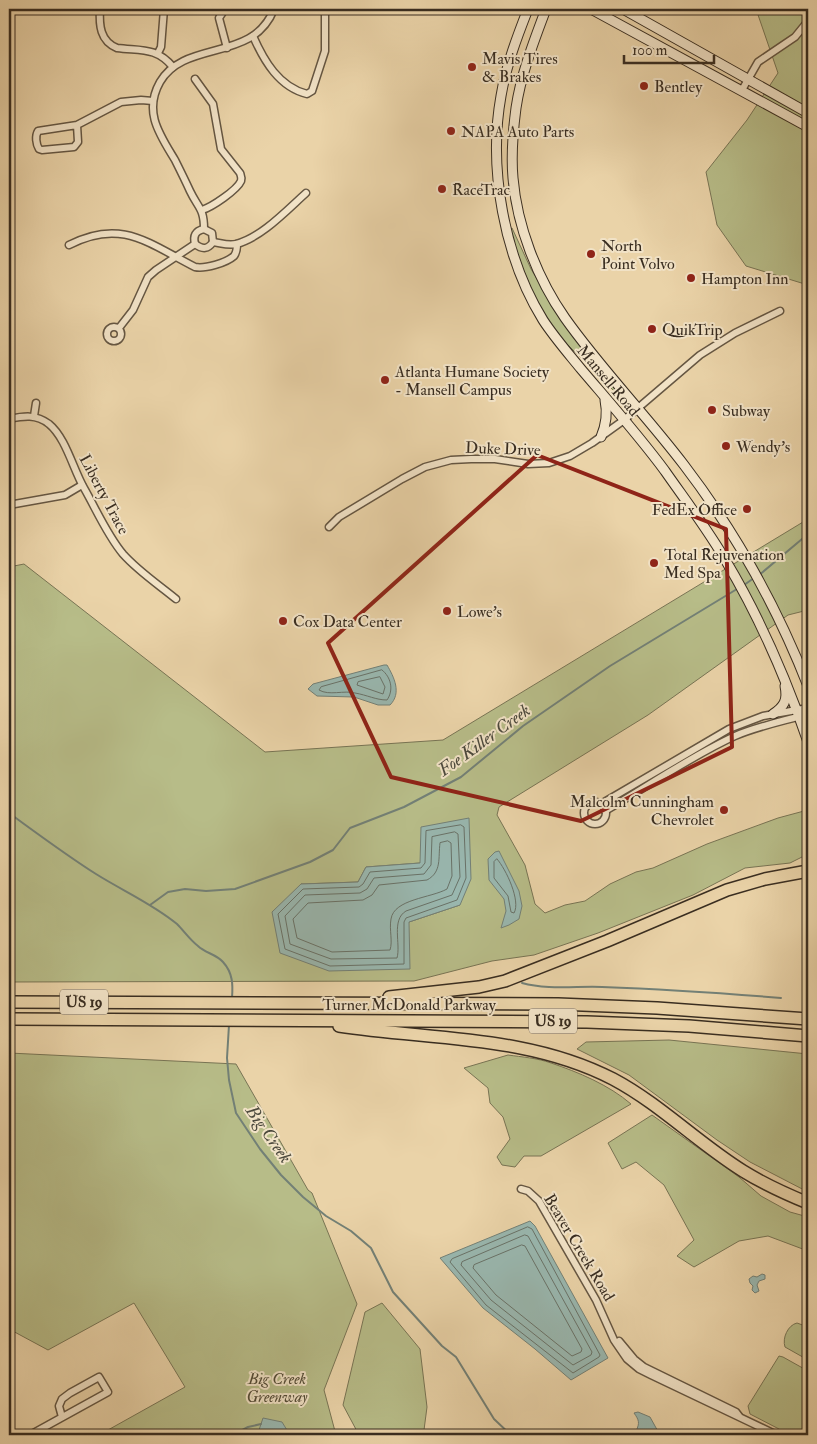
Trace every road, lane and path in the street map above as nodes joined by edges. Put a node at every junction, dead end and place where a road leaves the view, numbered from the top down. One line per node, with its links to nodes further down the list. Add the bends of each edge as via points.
1 (100, 9): 13 (street, via 101,34 112,46)
2 (164, 9): 13 (street)
3 (225, 9): 12 (street, via 219,18)
4 (274, 9): 11 (street)
5 (528, 9): 32 (main road, Mansell Road, via 505,74 498,120 496,163 503,211 518,266 534,304 566,351)
6 (546, 9): 34 (main road, Mansell Road, via 527,62 516,108 513,176 519,212 541,274 564,316)
7 (591, 9): 17 (main road)
8 (623, 9): 16 (main road)
9 (325, 15): 11 (street, via 323,60 312,91 307,94 277,76 262,57)
10 (808, 21): 16 (street, via 795,37 758,62)
11 (253, 36): 12 (street)
12 (227, 48): 14 (street, via 188,59)
13 (158, 53): 14 (street)
14 (173, 67): 18 (street, via 160,82)
15 (195, 79): 23 (street, via 213,104 222,149 241,178 216,204)
16 (748, 80): 17 (street); 19 (main road)
17 (742, 90): 21 (main road)
18 (153, 101): 20 (street, via 121,102); 23 (street, via 157,131)
19 (808, 113)
20 (77, 125): 20 (street, via 38,131 39,149 74,147 78,142)
21 (808, 127)
22 (306, 193): 27 (street, via 270,226)
23 (202, 210): 24 (street)
24 (204, 229): 25 (street, via 212,233); 26 (street, via 195,234)
25 (213, 242): 26 (street, via 205,249); 27 (street)
26 (195, 244): 29 (street)
27 (237, 244): 29 (street, via 233,256 208,268 195,267)
28 (69, 245): 29 (street, via 93,235 120,233 143,239)
29 (176, 257): 31 (street, via 148,277 133,310)
30 (780, 311): 34 (street, Duke Drive, via 700,355)
31 (119, 328)
32 (605, 398): 37 (main road, Mansell Road); 38 (main road, via 605,428)
33 (36, 403): 35 (street)
34 (638, 408): 37 (street, Duke Drive); 43 (main road, Mansell Road, via 724,520 771,602)
35 (34, 416): 36 (street); 39 (street, Liberty Trace, via 55,430)
36 (9, 418)
37 (624, 420): 38 (street, Duke Drive); 44 (main road, Mansell Road, via 664,469 725,558)
38 (600, 437): 41 (street, Duke Drive, via 570,456 549,463 471,459 425,467 339,517)
39 (82, 485): 40 (street, via 65,495); 42 (street, Liberty Trace, via 123,553)
40 (9, 505)
41 (329, 527)
42 (176, 599)
43 (800, 665): 45 (main road); 46 (main road, Mansell Road)
44 (782, 672): 48 (main road, Mansell Road); 49 (main road, via 785,704)
45 (808, 681)
46 (808, 686)
47 (808, 708): 48 (street)
48 (802, 713): 49 (street); 50 (main road, Mansell Road); 52 (street, via 733,737)
49 (773, 714): 51 (street, via 728,728)
50 (808, 742)
51 (601, 804): 52 (street); 52 (street, via 593,802 586,806 586,820 593,824 600,822)
52 (605, 811)
53 (808, 867): 55 (highway)
54 (808, 871): 55 (highway)
55 (795, 874): 57 (highway, via 727,890 504,981 479,987)
56 (9, 1002): 57 (highway, Turner McDonald Parkway / US 19)
57 (340, 1003): 59 (highway, Turner McDonald Parkway / US 19, via 590,1005)
58 (9, 1019): 60 (highway, Turner McDonald Parkway / US 19)
59 (808, 1019)
60 (297, 1020): 61 (highway, Turner McDonald Parkway / US 19, via 620,1023); 63 (highway, via 503,1044 563,1058 624,1086 744,1171)
61 (808, 1036)
62 (521, 1189): 66 (street, Beaver Creek Road, via 539,1201 627,1359 639,1369)
63 (808, 1202)
64 (62, 1417): 64 (street, via 59,1406 62,1399 99,1377 108,1392); 65 (street)
65 (30, 1435)
66 (777, 1435)

